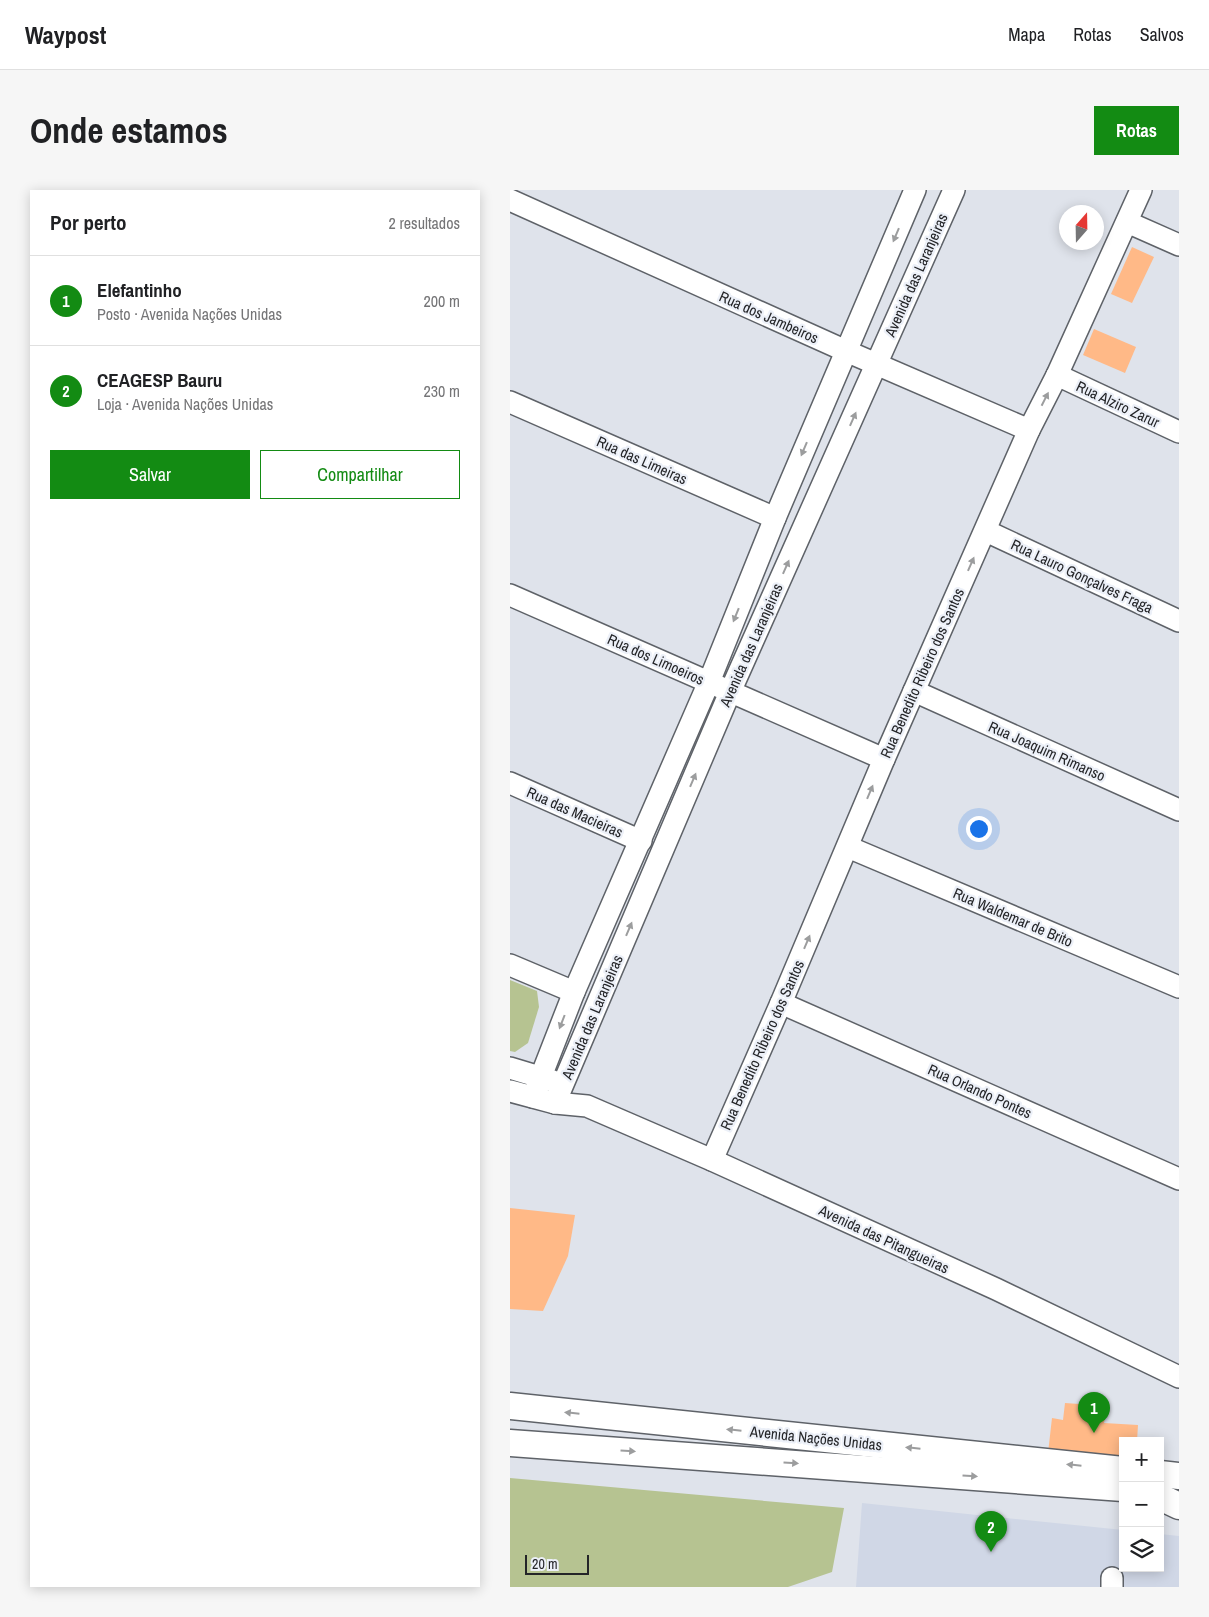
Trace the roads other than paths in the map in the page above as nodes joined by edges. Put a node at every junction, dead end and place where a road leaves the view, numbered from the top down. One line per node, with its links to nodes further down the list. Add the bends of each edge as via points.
1 (954, 190): 8 (street, Avenida das Laranjeiras)
2 (1141, 190): 5 (street, Rua Benedito Ribeiro dos Santos)
3 (911, 191): 7 (street, Avenida das Laranjeiras, one-way to 7)
4 (510, 200): 7 (street, Rua dos Jambeiros)
5 (1127, 222): 6 (street); 9 (street, Rua Benedito Ribeiro dos Santos)
6 (1179, 245)
7 (846, 351): 8 (street, Rua dos Jambeiros); 13 (street, Avenida das Laranjeiras, one-way to 13)
8 (877, 364): 11 (street, Rua dos Jambeiros); 19 (street, Avenida das Laranjeiras, one-way to 8)
9 (1057, 376): 11 (street, Rua Benedito Ribeiro dos Santos, one-way to 9); 12 (street, Rua Alziro Zarur)
10 (510, 402): 13 (street, Rua das Limeiras)
11 (1029, 430): 14 (street, Rua Benedito Ribeiro dos Santos)
12 (1179, 432)
13 (775, 518): 17 (street, Avenida das Laranjeiras, one-way to 17)
14 (986, 531): 16 (street, Rua Lauro Gonçalves Fraga); 18 (street, Rua Benedito Ribeiro dos Santos, one-way to 14)
15 (510, 595): 17 (street, Rua dos Limoeiros)
16 (1179, 621)
17 (709, 682): 19 (street, Rua dos Limoeiros); 23 (street, Avenida das Laranjeiras)
18 (914, 691): 20 (street, Rua Benedito Ribeiro dos Santos); 22 (street, Rua Joaquim Rimanso)
19 (730, 692): 20 (street, Rua dos Limoeiros); 32 (street, Avenida das Laranjeiras, one-way to 19)
20 (884, 759): 24 (street, Rua Benedito Ribeiro dos Santos, one-way to 20)
21 (510, 783): 23 (street, Rua das Macieiras)
22 (1179, 810)
23 (641, 840): 27 (street, Avenida das Laranjeiras)
24 (848, 847): 26 (street, Rua Waldemar de Brito); 28 (street, Rua Benedito Ribeiro dos Santos, one-way to 24)
25 (510, 965): 27 (street)
26 (1179, 987)
27 (574, 992): 30 (street, Avenida das Laranjeiras, one-way to 30)
28 (781, 1003): 34 (street, Rua Benedito Ribeiro dos Santos); 35 (street, Rua Orlando Pontes)
29 (510, 1068): 30 (street, Avenida das Pitangueiras)
30 (541, 1076): 32 (street, Avenida das Pitangueiras); 33 (street, Avenida das Laranjeiras)
31 (510, 1091): 33 (street, Avenida das Pitangueiras)
32 (559, 1094): 33 (street, Avenida das Pitangueiras); 34 (street, Avenida das Pitangueiras)
33 (533, 1097)
34 (712, 1160): 36 (street, Avenida das Pitangueiras, via 996,1289)
35 (1179, 1179)
36 (1179, 1377)
37 (510, 1406): 39 (main road, Avenida Nações Unidas, one-way to 37)
38 (510, 1443): 42 (main road, Avenida Nações Unidas, one-way to 42)
39 (1119, 1470)
40 (1164, 1474): 41 (main road)
41 (1179, 1476)
42 (1119, 1488)
43 (1164, 1491): 44 (main road)
44 (1179, 1492)
45 (1164, 1499): 46 (main road)
46 (1179, 1506)

